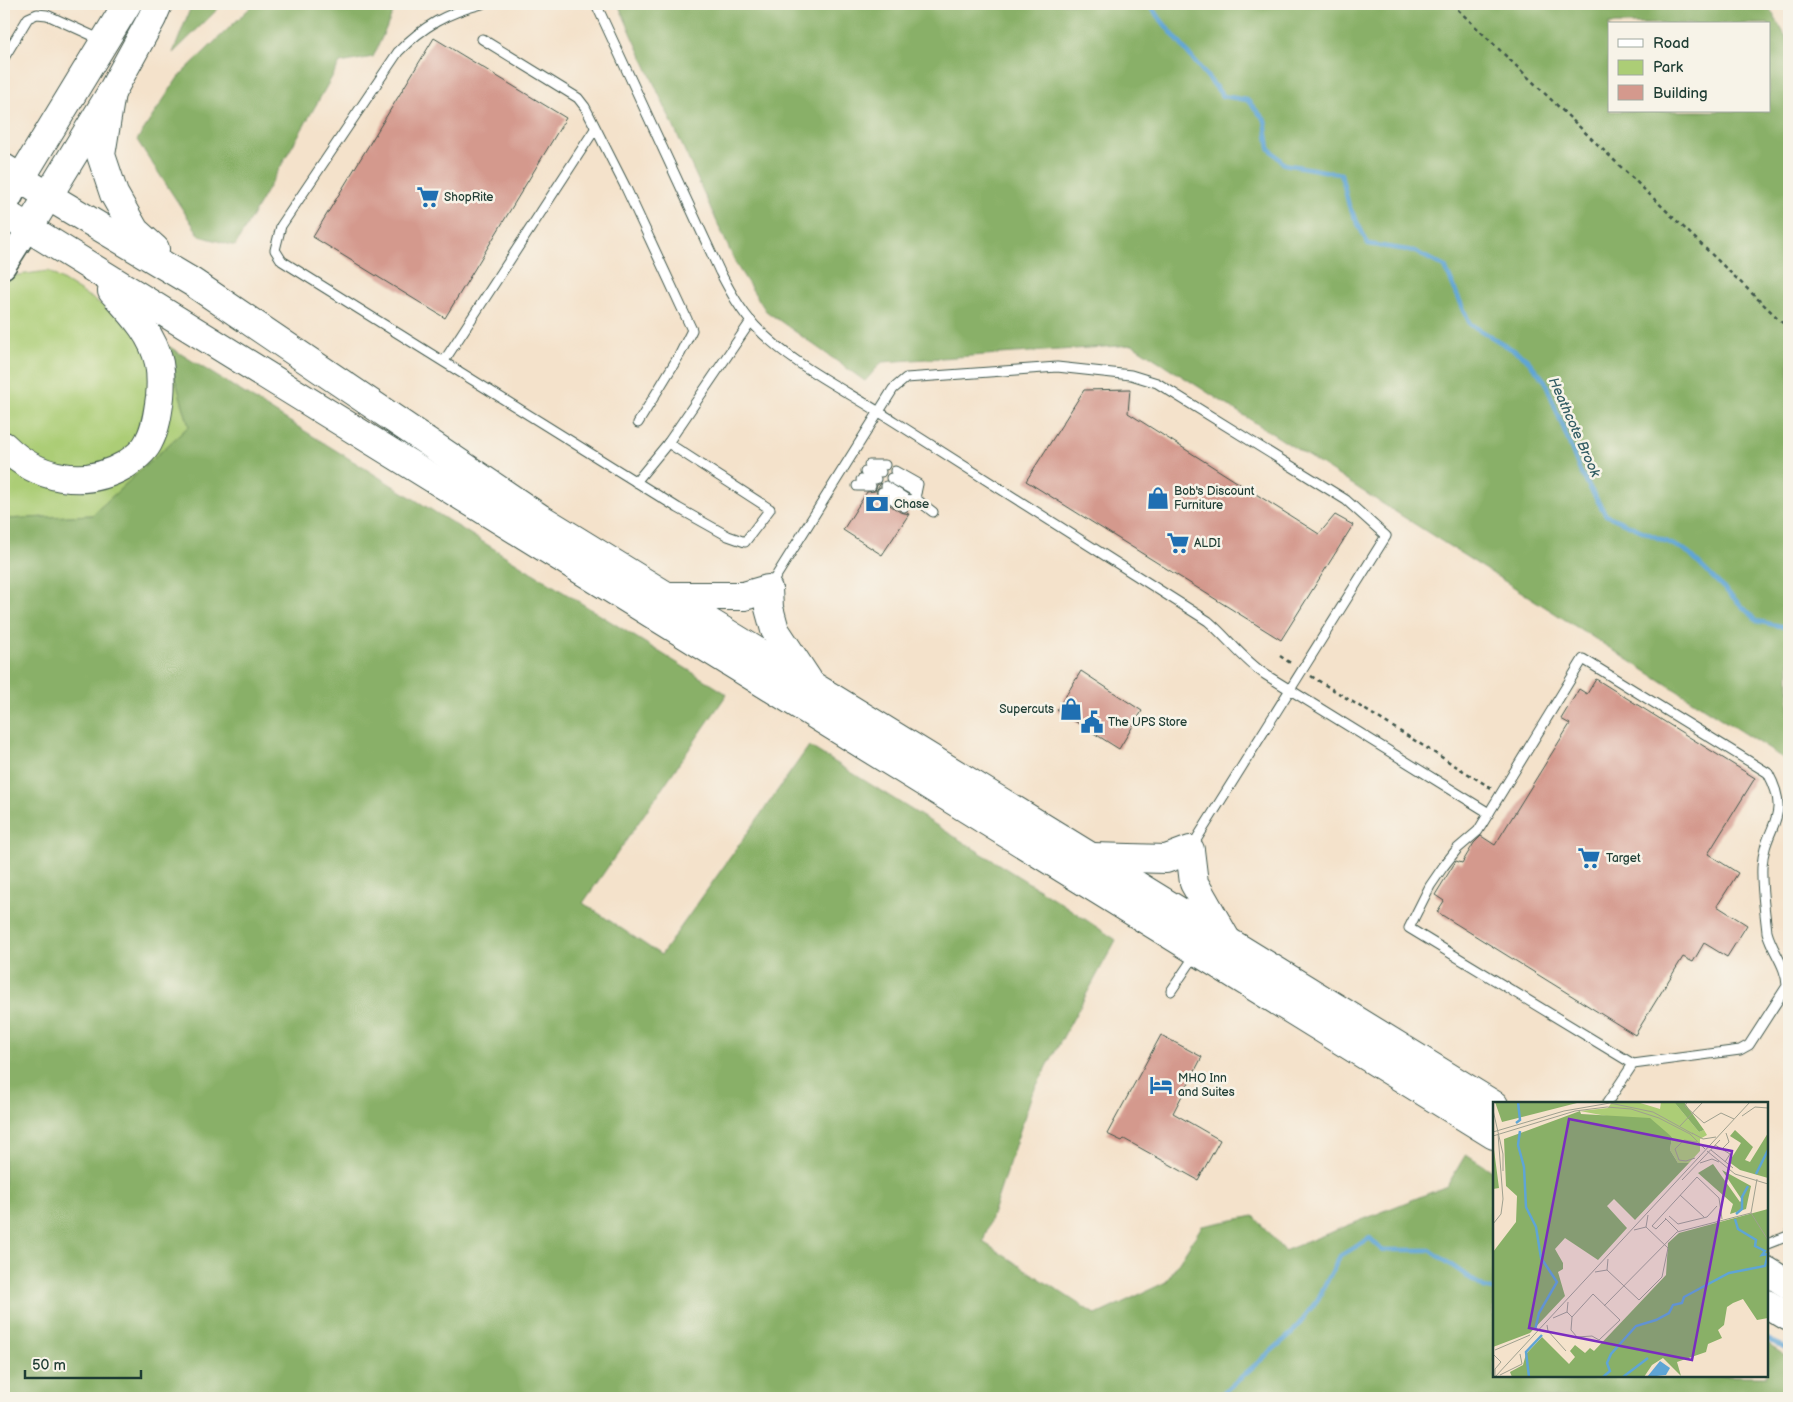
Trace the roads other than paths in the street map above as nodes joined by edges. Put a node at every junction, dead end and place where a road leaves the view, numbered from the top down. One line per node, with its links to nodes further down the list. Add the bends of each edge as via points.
1 (127, 4): 6 (main road)
2 (158, 4): 8 (main road)
3 (482, 4): 18 (lane, via 437,20 413,36 398,52 281,226 275,250 282,261)
4 (596, 4): 17 (lane, via 720,272)
5 (482, 39): 9 (lane, via 578,98)
6 (104, 41): 7 (lane, via 38,14 28,18); 10 (main road)
7 (4, 58)
8 (111, 93): 11 (main road); 16 (main road, via 101,155 114,194 135,231)
9 (595, 129): 18 (lane); 20 (lane, via 692,330)
10 (12, 173): 11 (main road); 12 (street)
11 (48, 196): 13 (main road); 16 (main road)
12 (4, 212): 13 (main road)
13 (28, 229): 14 (street); 15 (main road)
14 (4, 267)
15 (95, 270): 22 (main road, via 142,325 159,363 159,406 149,443 134,459 116,470 97,477 77,479 36,469); 35 (main road)
16 (192, 282): 28 (main road, via 540,518)
17 (751, 321): 19 (lane, via 803,365); 21 (lane)
18 (444, 361): 24 (lane)
19 (879, 411): 27 (lane); 30 (lane, via 1208,621 1252,666); 30 (lane, via 893,389 906,378 1057,366 1131,375 1157,382 1346,500 1386,536)
20 (638, 423)
21 (668, 443): 24 (lane); 24 (lane, via 770,509 745,542 728,536)
22 (4, 446)
23 (863, 476): 23 (lane, via 878,475)
24 (636, 482)
25 (913, 497): 25 (lane, via 918,484 888,482); 26 (lane)
26 (933, 512)
27 (768, 589): 28 (main road, via 744,596); 29 (main road, via 769,608 776,630)
28 (667, 596): 29 (main road)
29 (811, 685): 33 (main road)
30 (1291, 690): 31 (lane); 32 (lane)
31 (1489, 813): 37 (lane, via 1478,831 1457,848 1443,867 1409,928); 37 (lane, via 1583,658 1768,773 1778,785 1784,800 1783,818 1764,851 1762,867 1767,932 1787,986 1749,1045 1740,1050)
32 (1190, 850): 33 (main road, via 1166,859); 34 (main road, via 1194,883)
33 (1091, 857): 34 (main road)
34 (1226, 940): 39 (main road)
35 (1198, 952): 36 (lane); 40 (main road)
36 (1171, 991)
37 (1632, 1064): 38 (lane)
38 (1608, 1102)
39 (1493, 1104)
40 (1493, 1134)
41 (1789, 1238): 42 (lane)
42 (1768, 1244)
43 (1768, 1272): 44 (main road)
44 (1789, 1285)
45 (1768, 1305): 46 (main road)
46 (1789, 1318)

